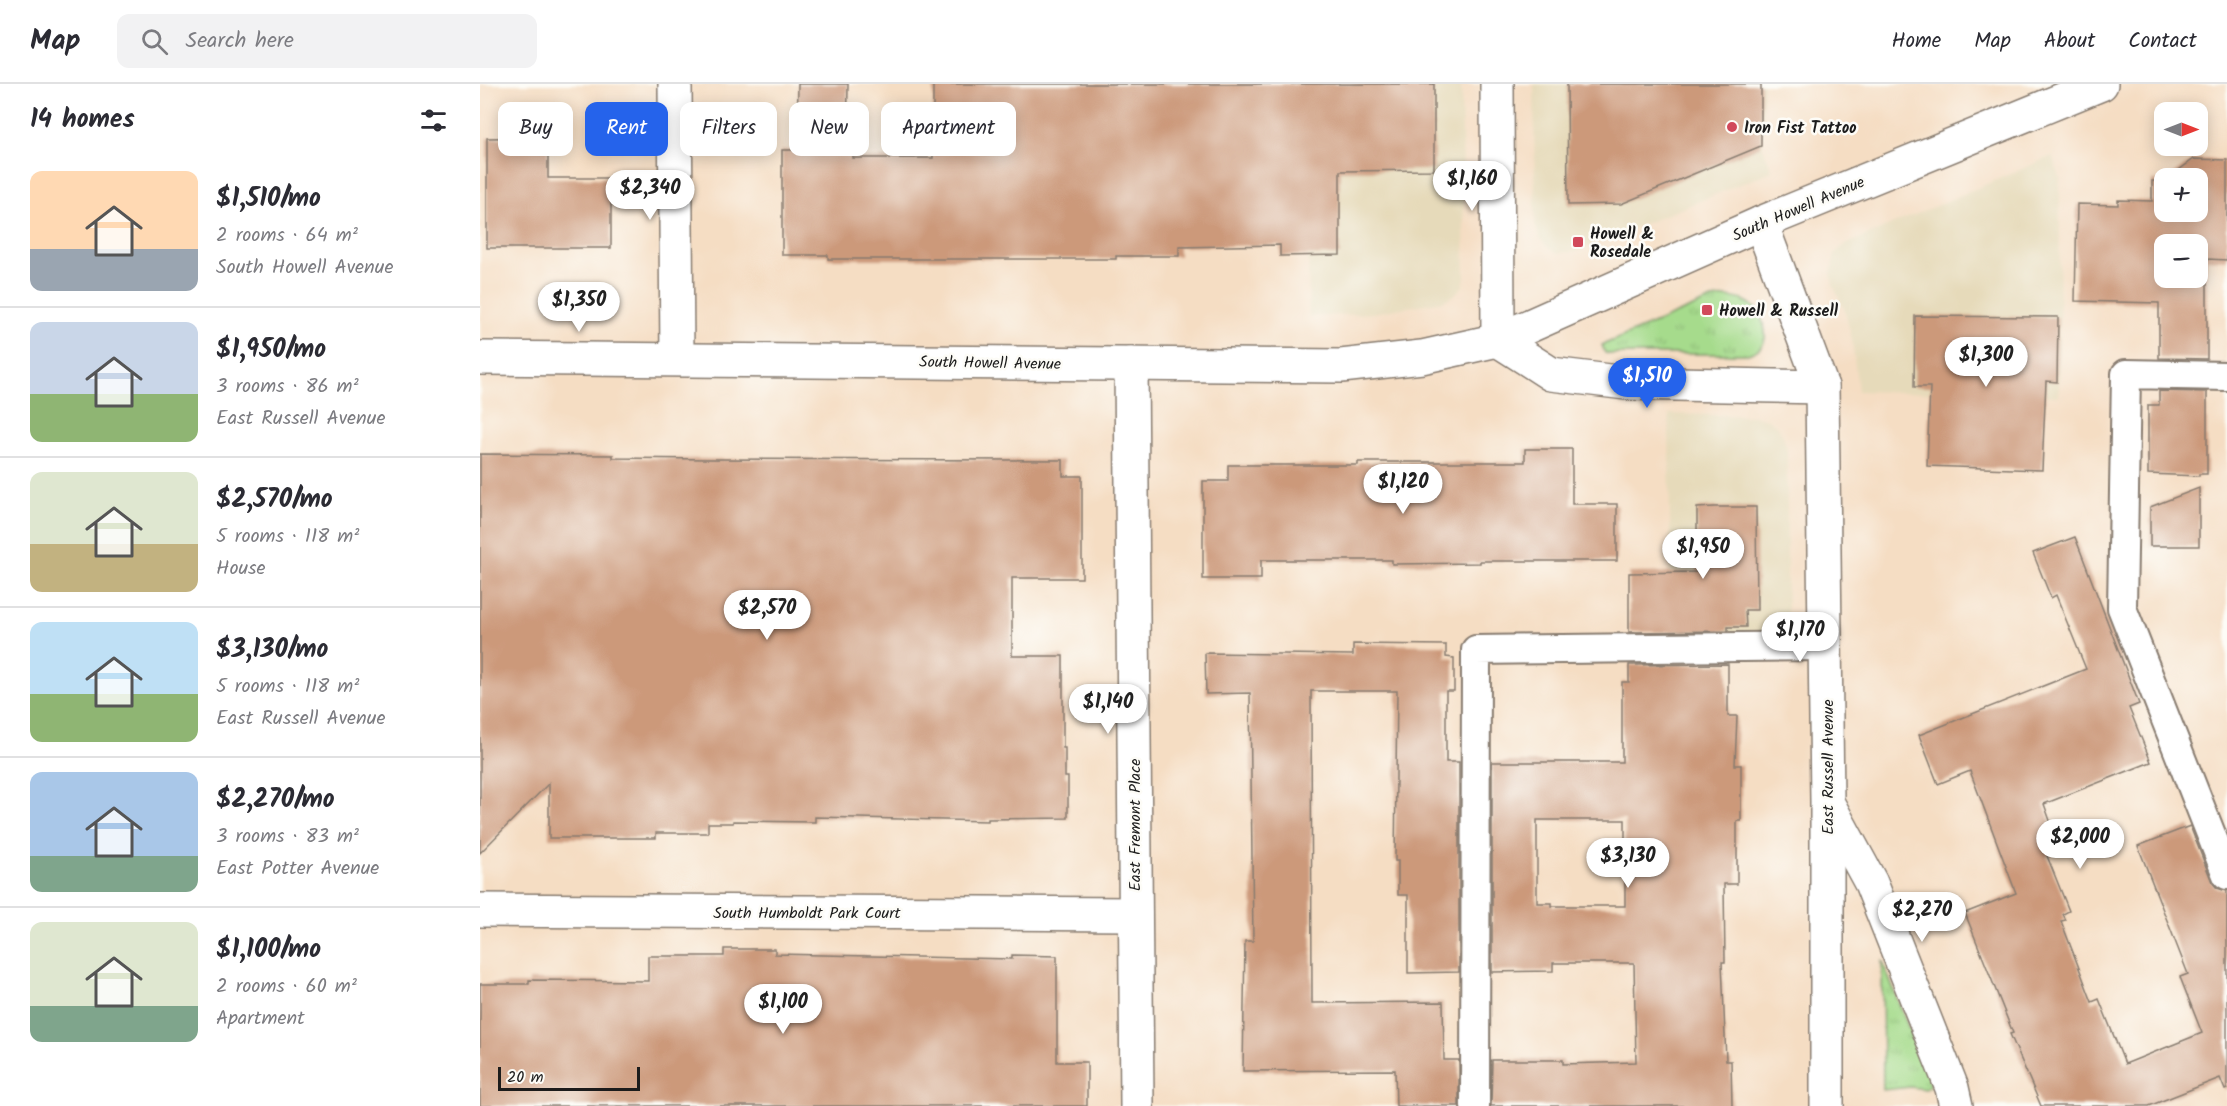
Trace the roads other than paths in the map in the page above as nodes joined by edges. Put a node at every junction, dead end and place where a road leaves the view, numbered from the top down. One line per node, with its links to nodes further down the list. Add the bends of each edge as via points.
1 (675, 84): 7 (street)
2 (1497, 84): 5 (street)
3 (2101, 84): 4 (street, South Howell Avenue)
4 (1761, 223): 5 (street, South Howell Avenue); 10 (street, East Russell Avenue)
5 (1498, 340): 8 (street, South Howell Avenue, via 1422,357 1341,366); 10 (street, via 1551,374 1626,383)
6 (480, 358): 7 (street, South Howell Avenue)
7 (677, 358): 8 (street, South Howell Avenue)
8 (1131, 364): 15 (street, East Fremont Place)
9 (2227, 376): 13 (lane, via 2126,374 2122,608)
10 (1821, 387): 11 (street, East Russell Avenue)
11 (1826, 646): 12 (street, East Russell Avenue); 17 (lane, via 1476,650)
12 (1827, 802): 18 (street, East Russell Avenue); 19 (street, via 1871,883)
13 (2227, 875)
14 (480, 910): 15 (street, South Humboldt Park Court)
15 (1135, 914): 16 (street, East Fremont Place)
16 (1137, 1106)
17 (1475, 1106)
18 (1827, 1106)
19 (1956, 1106)

